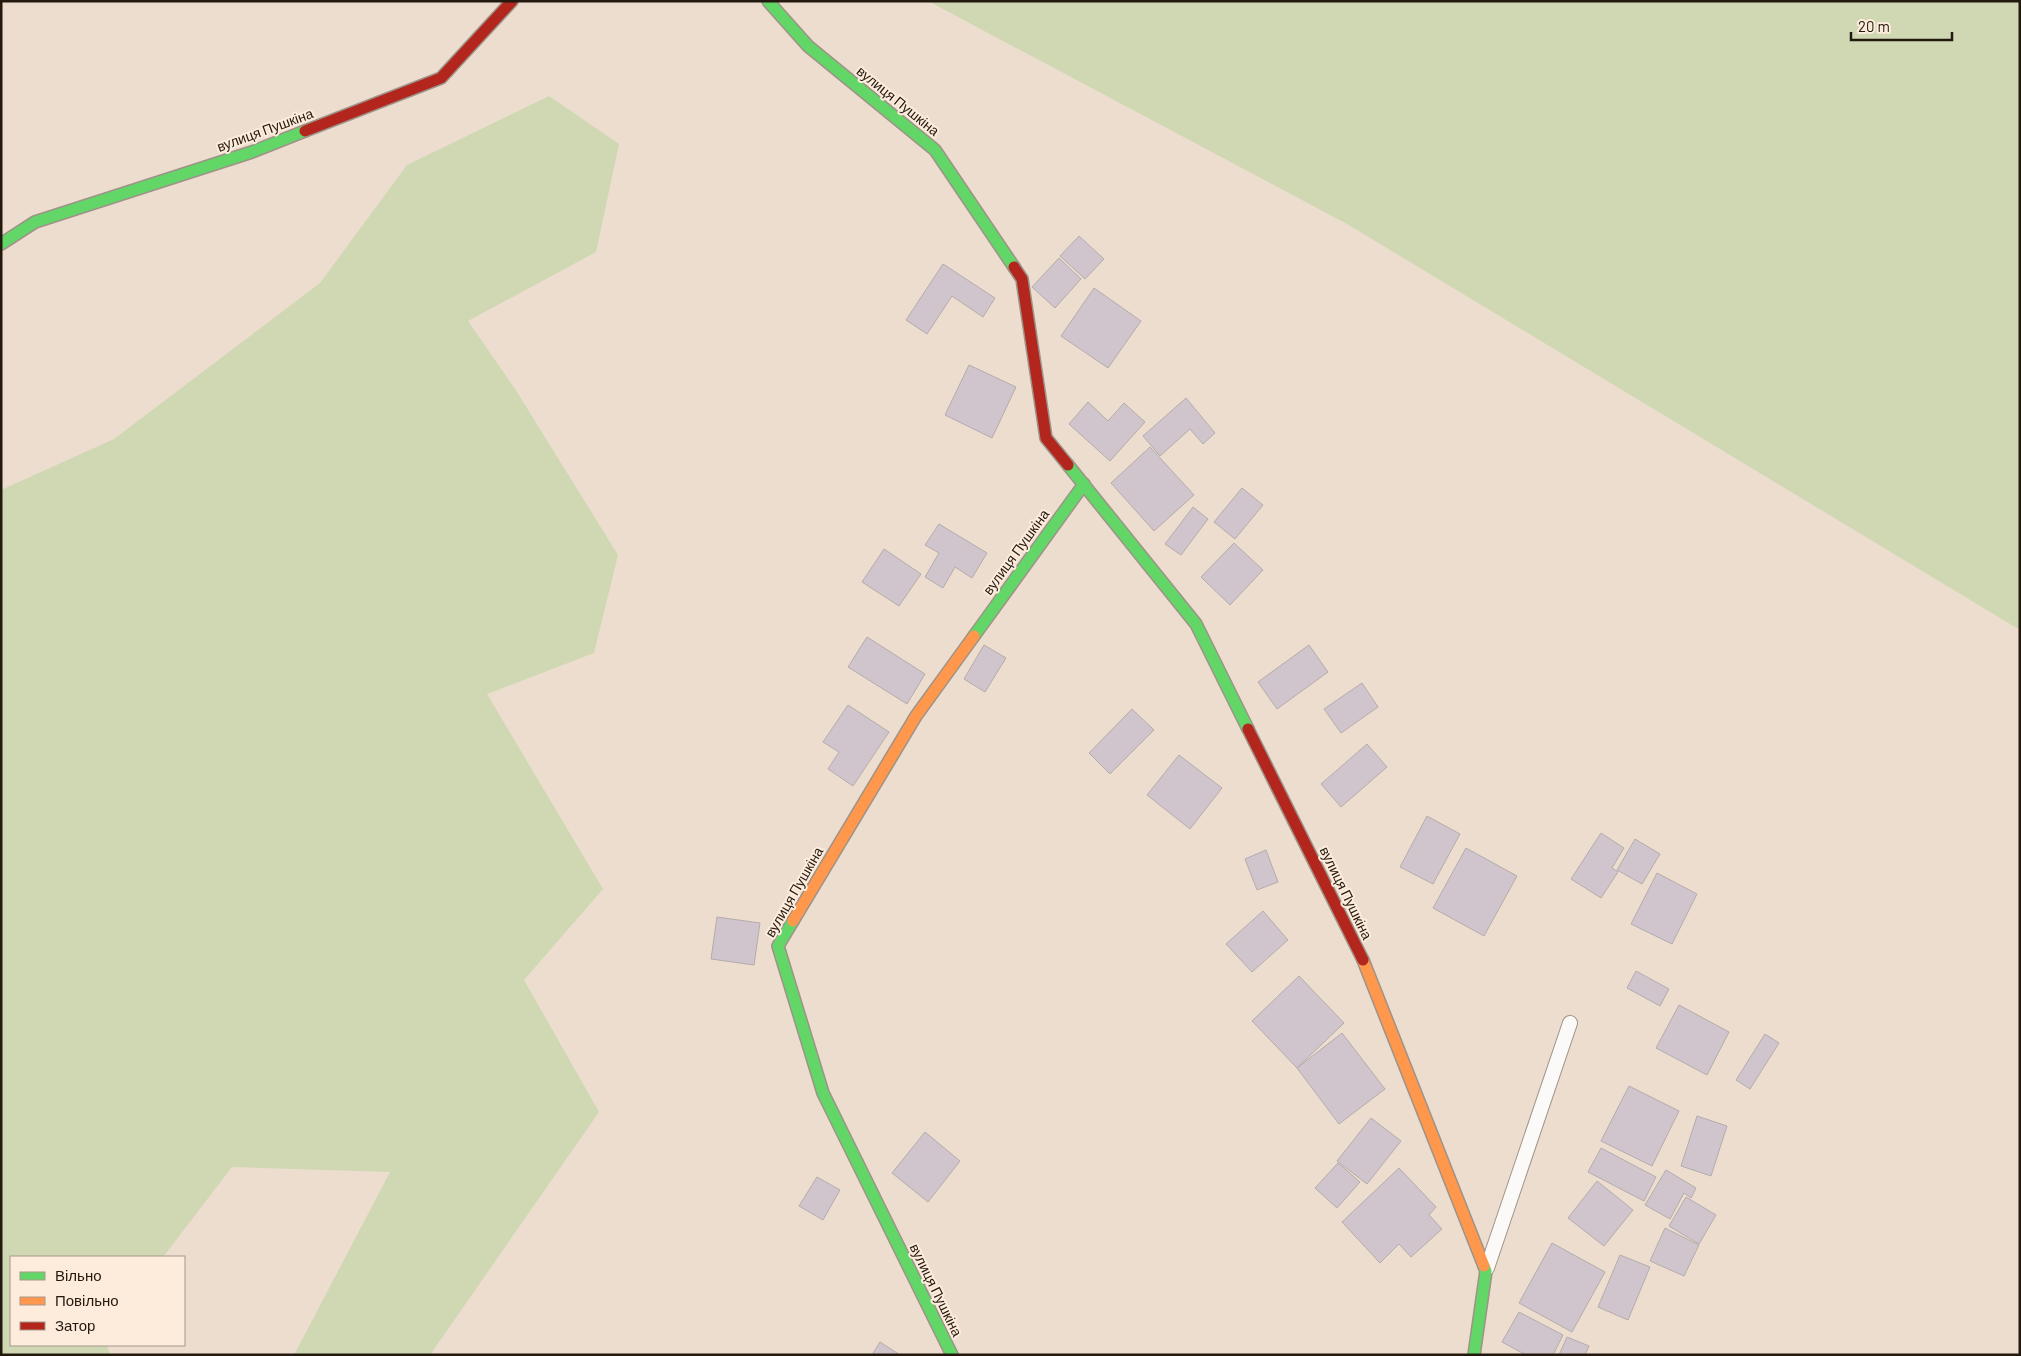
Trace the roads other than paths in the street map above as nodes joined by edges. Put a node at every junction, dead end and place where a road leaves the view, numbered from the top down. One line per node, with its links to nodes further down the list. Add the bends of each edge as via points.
1 (512, 1): 3 (street, вулиця Пушкіна, via 441,78 252,152 35,222)
2 (768, 1): 4 (street, вулиця Пушкіна, via 808,46 935,150 1022,279 1046,438)
3 (1, 244)
4 (1084, 484): 6 (street, вулиця Пушкіна, via 1196,624 1366,966); 7 (street, вулиця Пушкіна, via 916,716 778,946 823,1093)
5 (1570, 1023): 6 (lane)
6 (1486, 1271): 8 (street, вулиця Пушкіна)
7 (952, 1355)
8 (1474, 1355)

